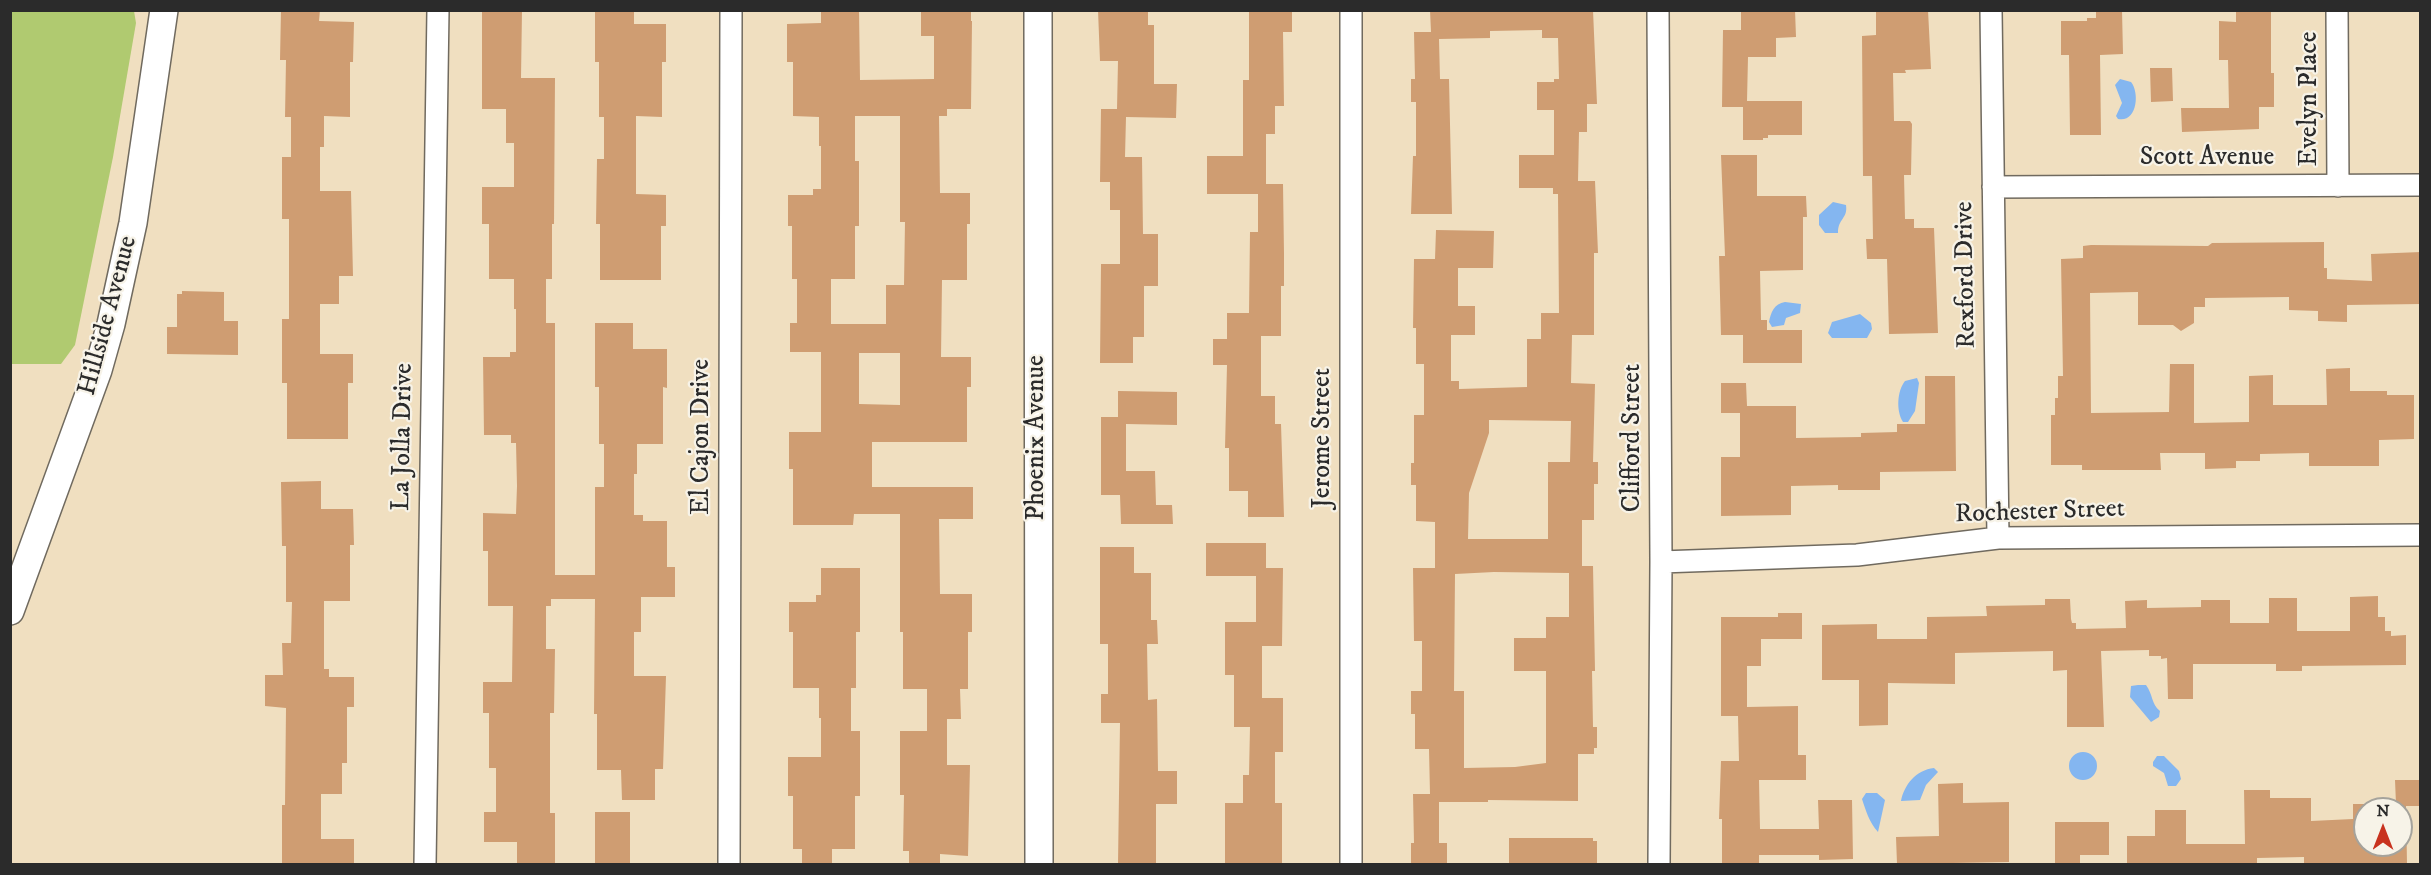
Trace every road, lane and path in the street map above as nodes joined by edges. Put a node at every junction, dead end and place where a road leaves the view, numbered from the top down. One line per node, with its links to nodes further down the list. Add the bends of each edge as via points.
1 (164, 10): 15 (street, Hillside Avenue, via 134,223 111,324 99,370)
2 (438, 10): 16 (street, La Jolla Drive)
3 (731, 10): 17 (street, El Cajon Drive)
4 (1038, 10): 18 (street, Phoenix Avenue)
5 (1351, 10): 19 (street, Jerome Street)
6 (1658, 10): 14 (street, Clifford Street)
7 (1991, 10): 11 (street, Rexford Drive)
8 (2337, 10): 10 (street, Evelyn Place)
9 (2421, 185): 10 (street, Scott Avenue)
10 (2338, 186): 11 (street, Scott Avenue)
11 (1993, 187): 13 (street, Rexford Drive)
12 (2421, 535): 13 (street, Rochester Street)
13 (1998, 538): 14 (street, Rochester Street, via 1857,555)
14 (1661, 562): 20 (street, Clifford Street)
15 (10, 611)
16 (425, 864)
17 (729, 864)
18 (1039, 864)
19 (1351, 864)
20 (1659, 864)

